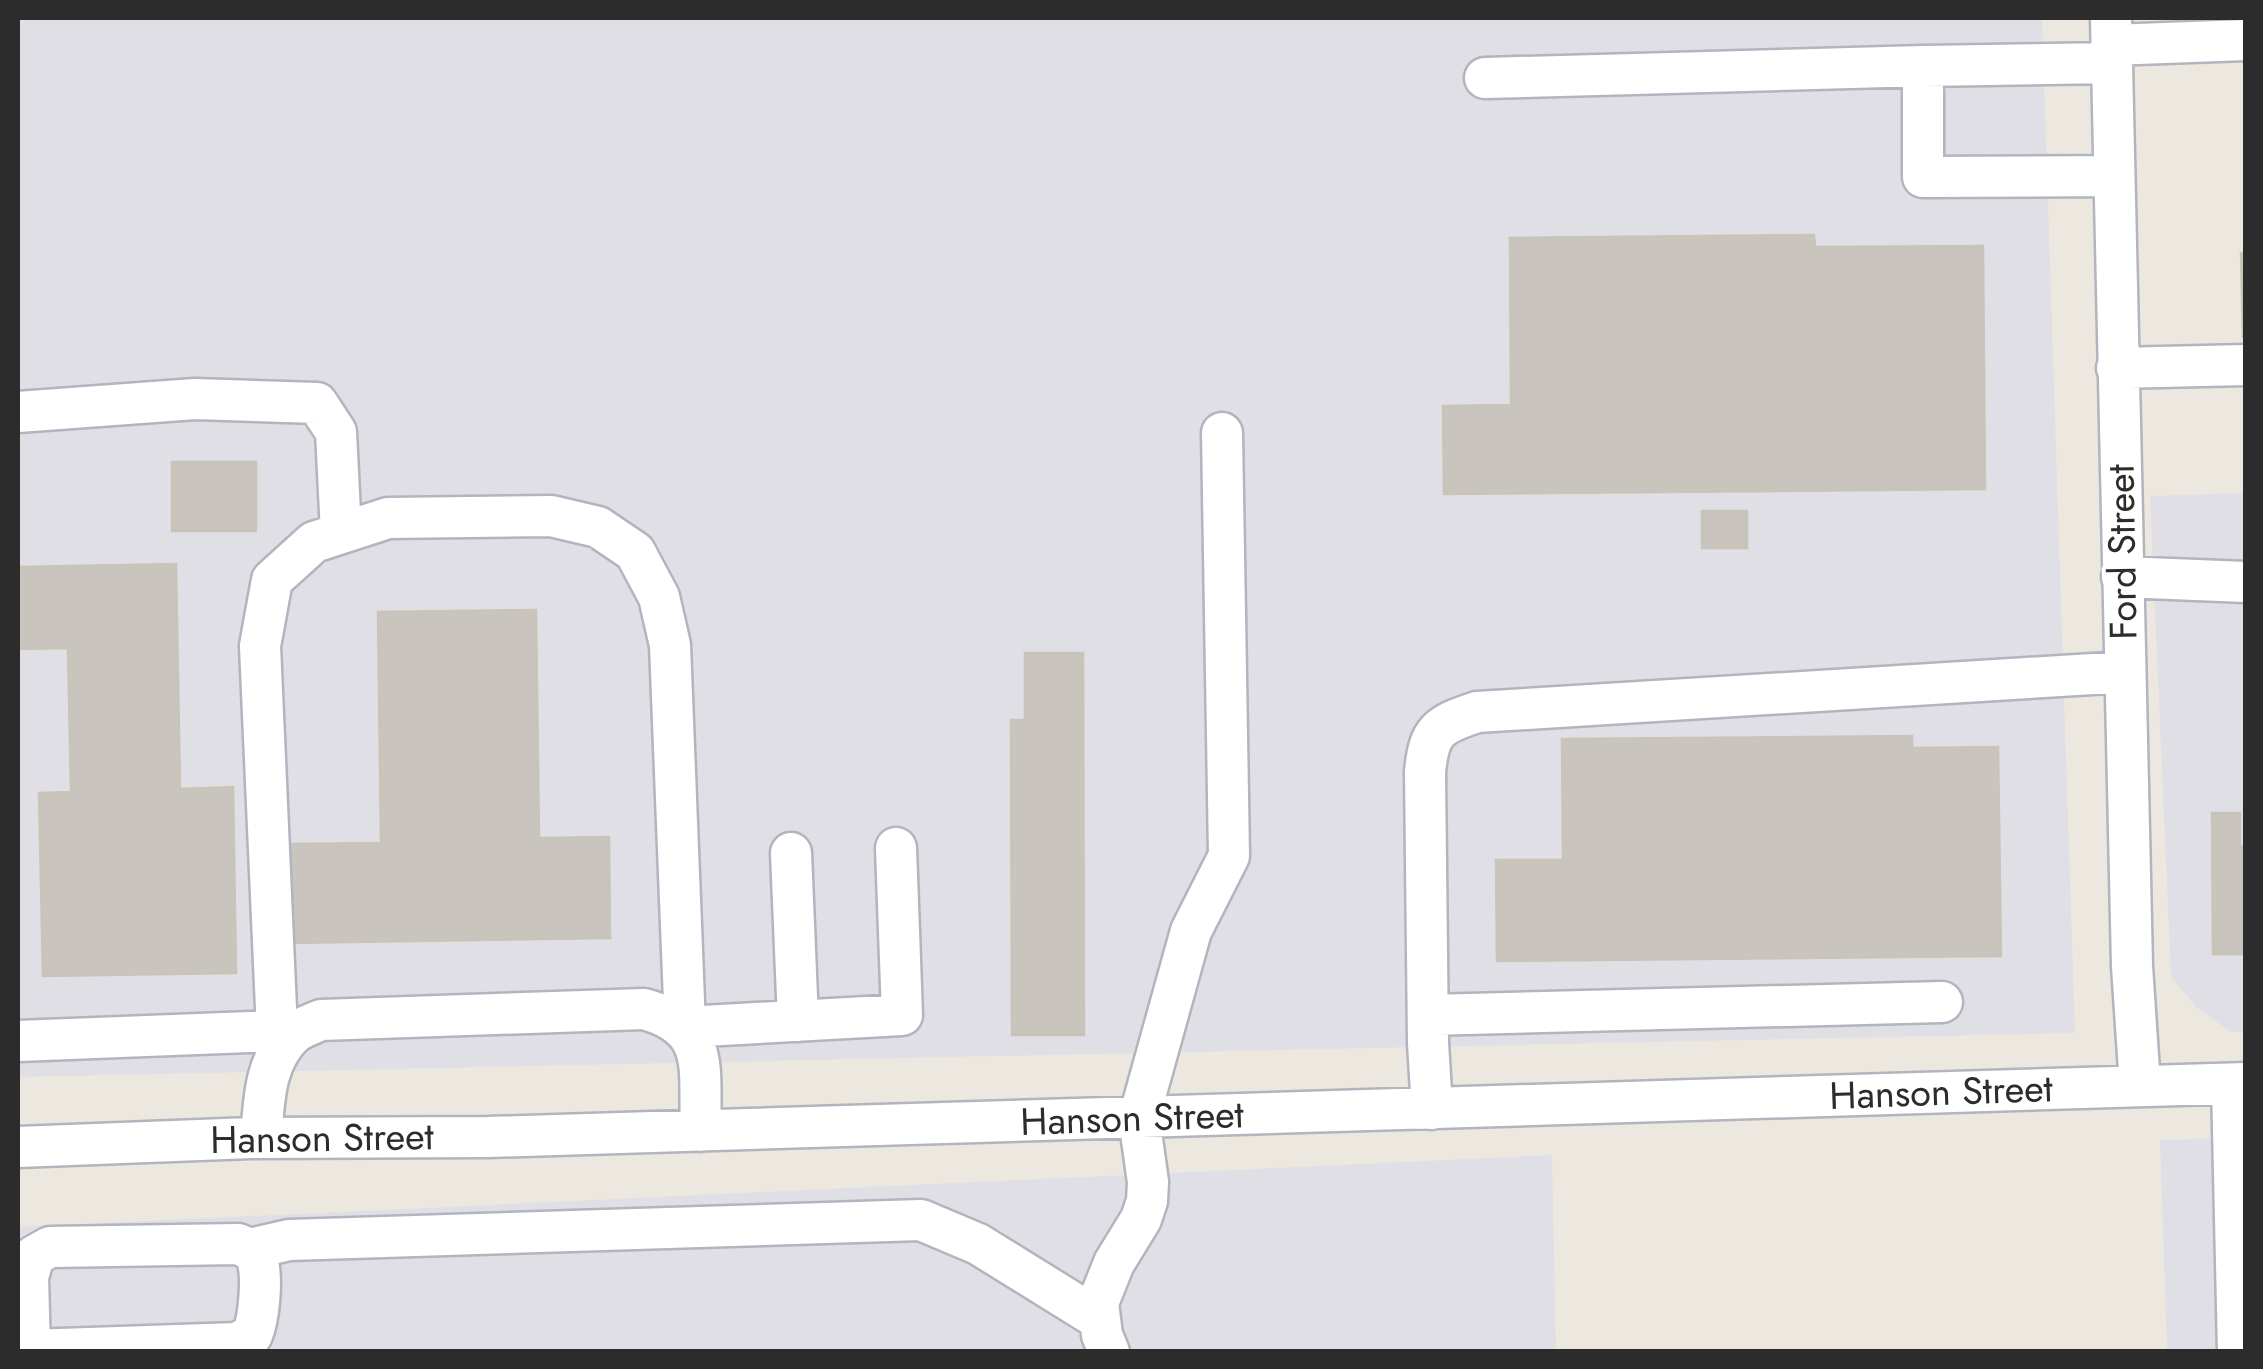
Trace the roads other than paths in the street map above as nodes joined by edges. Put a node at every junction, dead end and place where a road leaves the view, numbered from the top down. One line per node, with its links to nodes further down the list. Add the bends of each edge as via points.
1 (2246, 40): 2 (street)
2 (2111, 42): 3 (street); 5 (street, Ford Street)
3 (1924, 66): 4 (street); 5 (street, via 1924,177)
4 (1485, 78)
5 (2114, 176): 7 (street, Ford Street)
6 (2246, 365): 7 (street)
7 (2118, 368): 11 (street, Ford Street)
8 (18, 412): 10 (street, via 195,399 317,403 336,432)
9 (1222, 433): 25 (street, via 1229,856 1191,930)
10 (342, 533): 19 (street, via 388,518 551,516 598,527 635,552 659,597 670,645); 21 (street, via 314,542 272,580 260,646)
11 (2122, 577): 12 (street); 13 (street, Ford Street)
12 (2246, 582)
13 (2125, 672): 17 (street, via 1477,712 1446,722 1428,741 1425,772); 23 (street, Ford Street)
14 (896, 848): 18 (street, via 902,1015)
15 (791, 853): 18 (street)
16 (1942, 1002): 17 (street)
17 (1428, 1015): 24 (street)
18 (798, 1021): 19 (street)
19 (685, 1027): 21 (street, via 644,1009 320,1020); 26 (street, via 697,1047)
20 (18, 1042): 21 (street)
21 (278, 1042): 27 (street)
22 (2239, 1084): 23 (street, Hanson Street); 32 (street)
23 (2140, 1086): 24 (street, Hanson Street)
24 (1432, 1110): 25 (street, Hanson Street)
25 (1139, 1118): 26 (street, Hanson Street); 30 (street, via 1147,1201 1098,1303)
26 (701, 1131): 27 (street, Hanson Street)
27 (261, 1138): 28 (street, Hanson Street)
28 (18, 1146)
29 (250, 1249): 30 (street, via 289,1240 921,1220 978,1244); 31 (street, via 257,1259 258,1320 252,1335 237,1343); 31 (street, via 50,1247 34,1256 28,1277)
30 (1104, 1335)
31 (30, 1351)
32 (2238, 1352)

